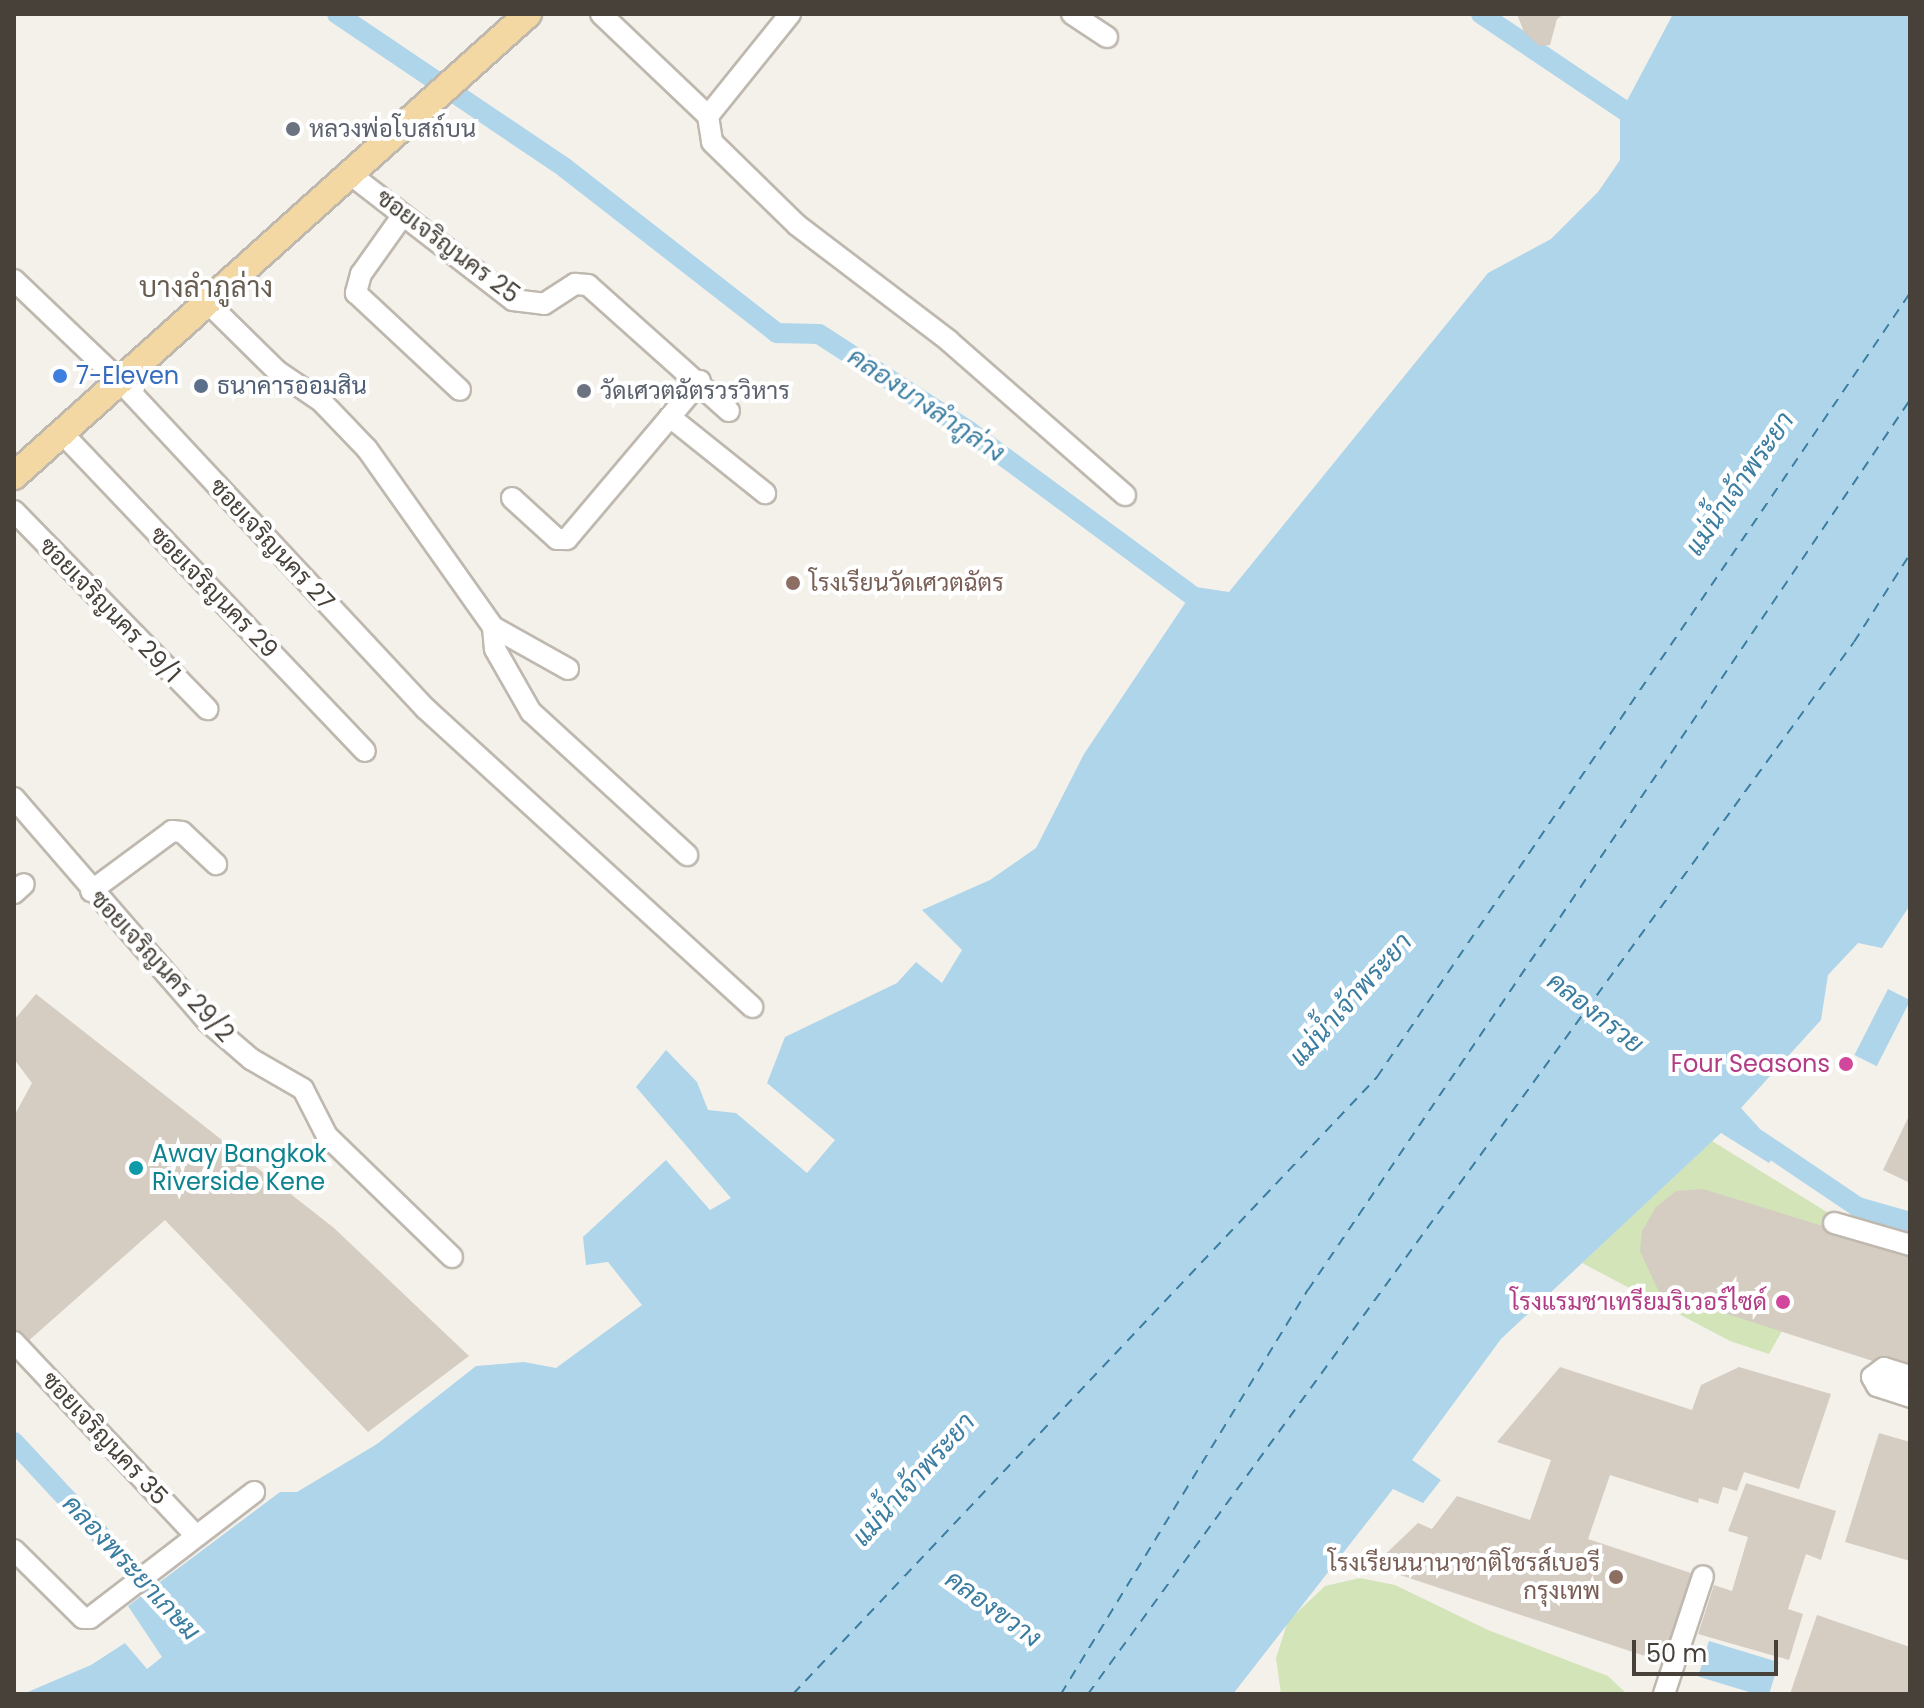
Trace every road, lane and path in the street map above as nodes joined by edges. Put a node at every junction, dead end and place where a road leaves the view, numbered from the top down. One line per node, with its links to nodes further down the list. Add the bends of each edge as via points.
1 (528, 14): 7 (main road)
2 (601, 14): 6 (street)
3 (790, 14): 6 (street)
4 (1072, 14): 5 (street)
5 (1107, 37)
6 (708, 116): 19 (street, via 712,142 797,225 949,341)
7 (350, 174): 8 (street, ซอยเจริญนคร 25); 10 (main road)
8 (403, 215): 12 (street, ซอยเจริญนคร 25, via 523,304 544,304 575,284 588,285); 13 (street, via 361,274 356,293)
9 (14, 280): 11 (street, ซอยเจริญนคร 27)
10 (206, 301): 11 (main road); 22 (street, via 277,371 321,401 367,449)
11 (119, 380): 16 (main road); 30 (street, ซอยเจริญนคร 27, via 426,709)
12 (700, 381): 14 (street); 15 (street)
13 (460, 390)
14 (729, 411)
15 (670, 417): 18 (street); 20 (street, via 567,539 557,539)
16 (62, 433): 17 (main road); 25 (street, ซอยเจริญนคร 29)
17 (14, 476)
18 (765, 493)
19 (1125, 495)
20 (512, 498)
21 (14, 511): 24 (street, ซอยเจริญนคร 29/1)
22 (493, 627): 23 (street); 27 (street, via 495,649 531,712)
23 (568, 669)
24 (207, 709)
25 (365, 751)
26 (14, 798): 29 (street, ซอยเจริญนคร 29/2)
27 (687, 855)
28 (216, 864): 29 (street, via 182,832 172,831)
29 (91, 891): 33 (street, ซอยเจริญนคร 29/2, via 208,1022 251,1059 303,1089 327,1136)
30 (752, 1007)
31 (1834, 1223): 32 (street)
32 (1910, 1245)
33 (452, 1257)
34 (14, 1342): 38 (street, ซอยเจริญนคร 35)
35 (1910, 1376): 36 (street, via 1884,1368 1872,1377 1877,1386)
36 (1910, 1397)
37 (254, 1492): 38 (street)
38 (194, 1534): 39 (street, via 83,1618)
39 (14, 1550)
40 (1703, 1576): 41 (street)
41 (1664, 1694)

